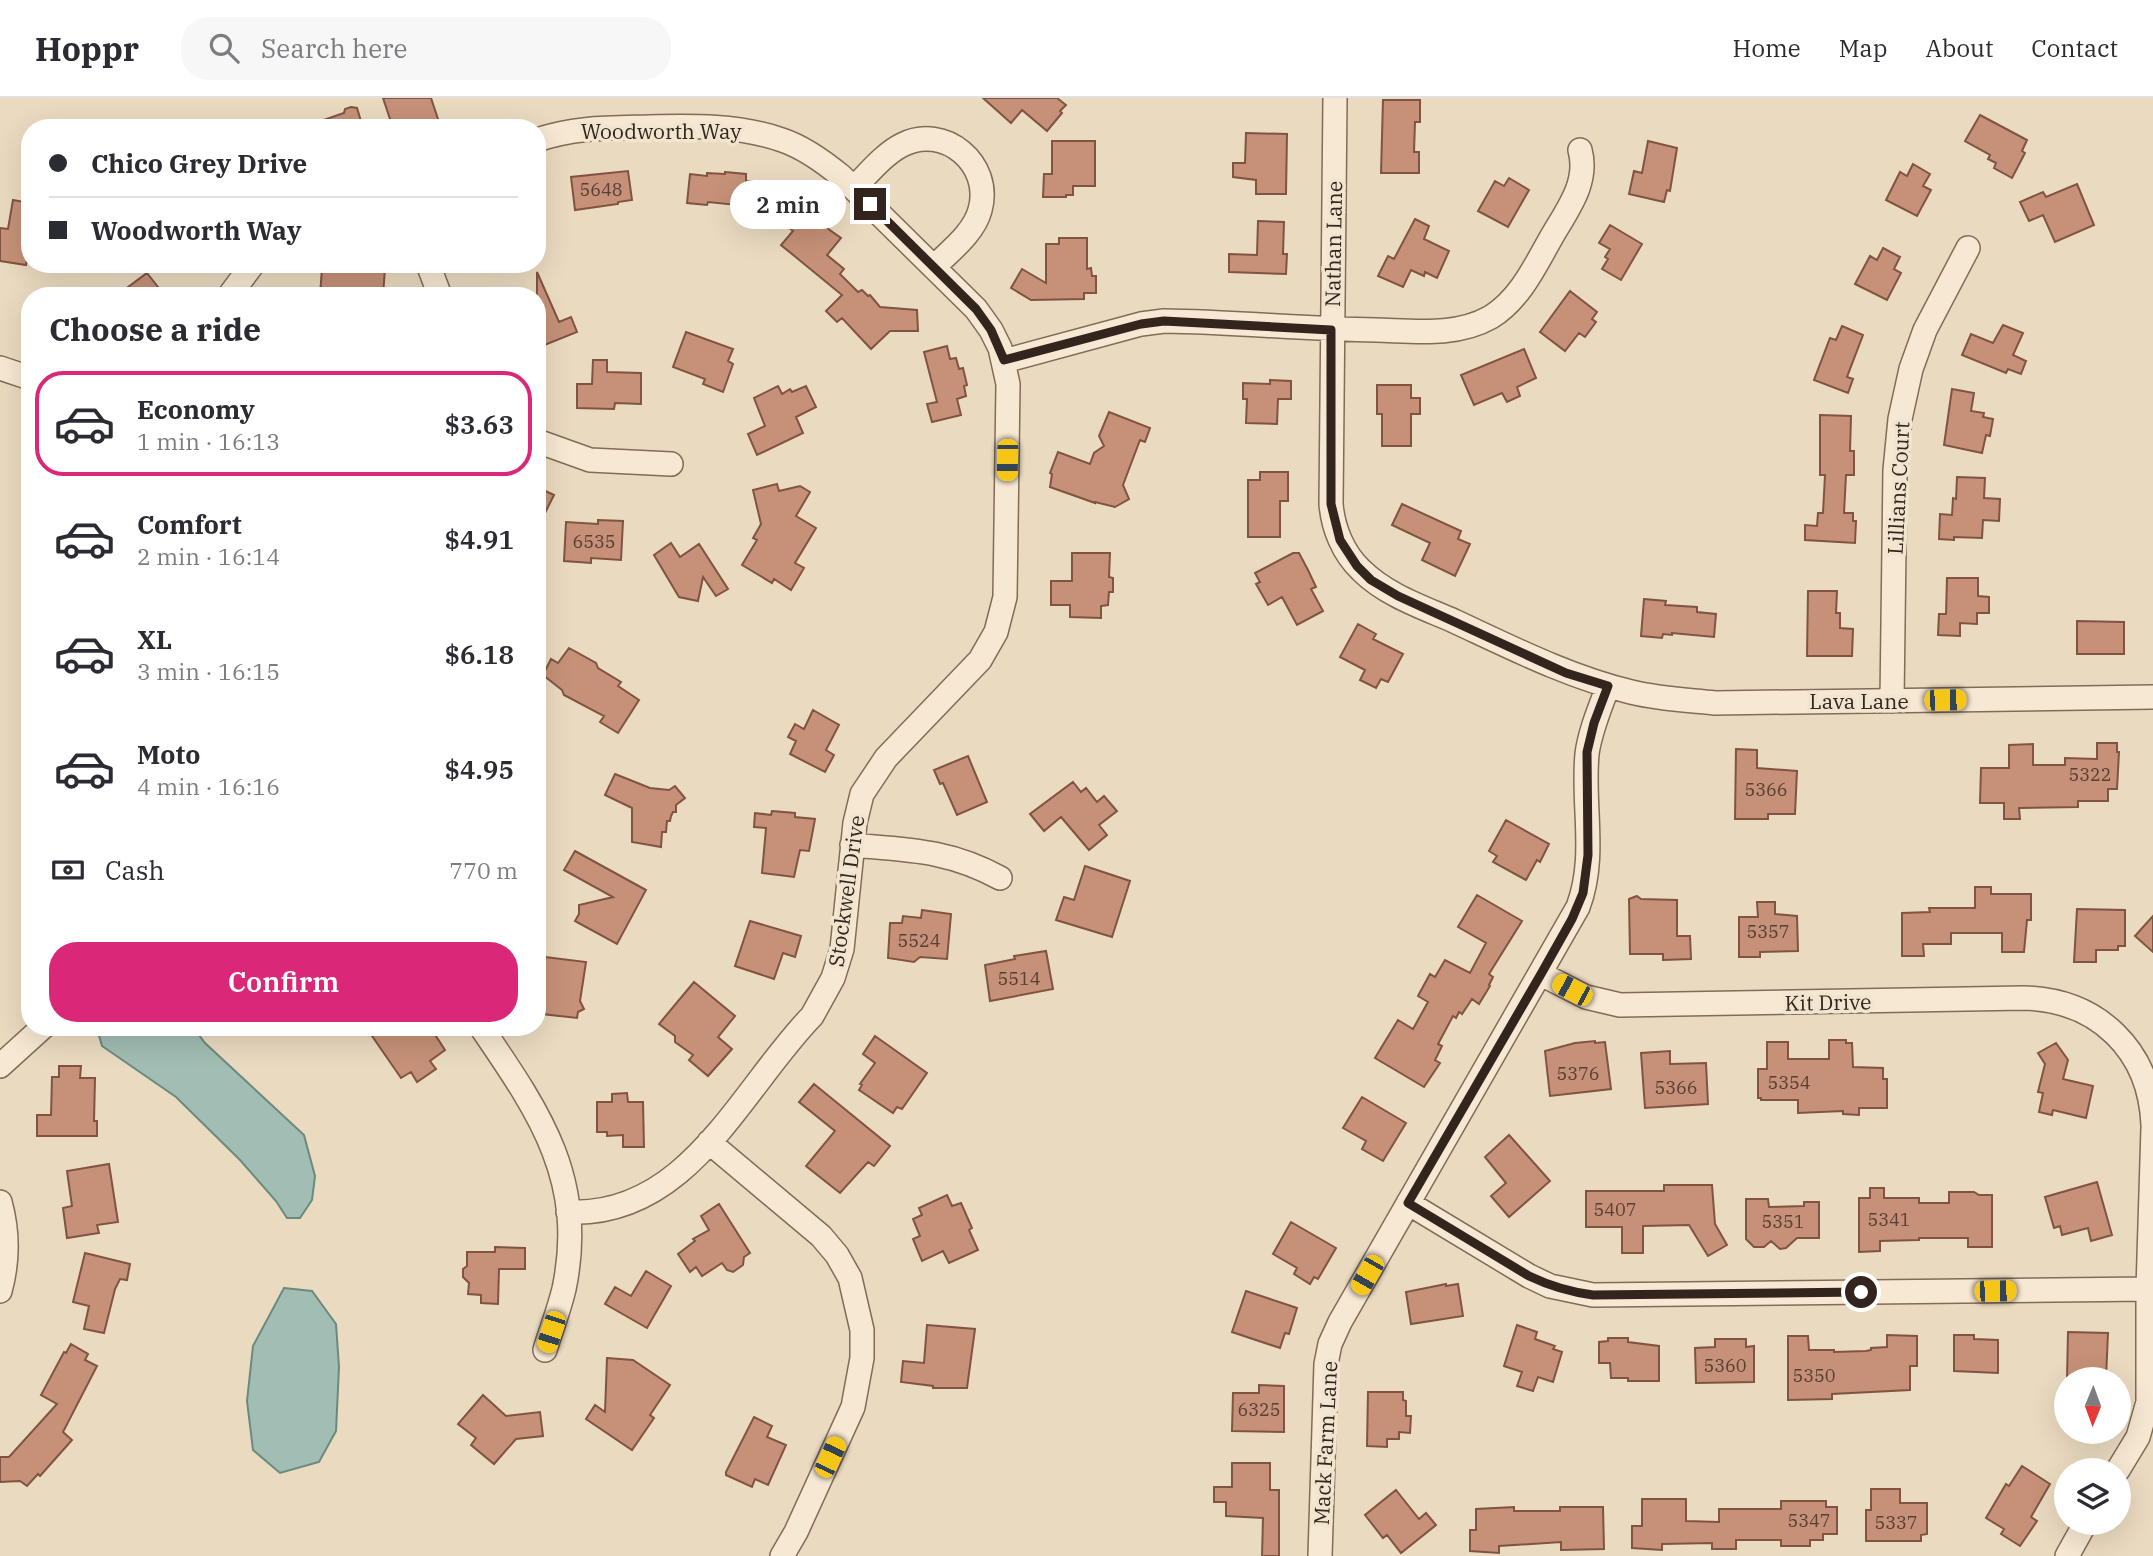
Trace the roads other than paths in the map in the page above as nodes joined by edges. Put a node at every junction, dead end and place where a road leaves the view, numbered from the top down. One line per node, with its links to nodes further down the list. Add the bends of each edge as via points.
1 (1335, 98): 7 (street, Nathan Lane)
2 (546, 138): 4 (street, Woodworth Way, via 587,127 741,129 798,147)
3 (1580, 150): 7 (street, via 1583,172 1576,194 1526,281 1492,316 1444,331)
4 (854, 188): 6 (street, Woodworth Way); 6 (street, via 894,150 910,142 927,138 966,155 982,186 980,212)
5 (1968, 248): 15 (street, Lillians Court, via 1919,345 1900,419 1895,470)
6 (934, 267): 8 (street, Woodworth Way, via 988,324)
7 (1331, 330): 8 (street, via 1164,321); 13 (street, Nathan Lane, via 1331,504 1340,540 1357,566 1398,596 1566,673)
8 (1004, 360): 16 (street, Stockwell Drive, via 1008,384 1006,572 1000,621 980,660 870,779 859,805)
9 (0, 368): 10 (street)
10 (21, 375)
11 (546, 444): 12 (street, via 590,460)
12 (671, 464)
13 (1608, 686): 15 (street, Lava Lane, via 1716,703); 18 (street, Mack Farm Lane, via 1587,752 1588,855 1583,893)
14 (2153, 697): 15 (street, Lava Lane)
15 (1892, 701)
16 (852, 845): 17 (street, via 944,855); 23 (street, Stockwell Drive, via 844,935 830,985 812,1016)
17 (1000, 878)
18 (1541, 974): 22 (street, Kit Drive, via 1586,997 1619,1005 2044,999 2083,1011 2123,1042 2141,1070); 25 (street, Mack Farm Lane)
19 (33, 1036): 21 (street)
20 (487, 1036): 26 (street, via 544,1125 562,1175)
21 (0, 1066)
22 (2153, 1126): 27 (street, Kit Drive)
23 (709, 1142): 26 (street, Stockwell Drive, via 680,1172 640,1198 605,1209); 32 (street, via 821,1236 837,1255 850,1278 862,1330 853,1407)
24 (0, 1202): 28 (street, via 6,1238)
25 (1408, 1203): 27 (street, via 1529,1276 1550,1286 1593,1295); 33 (street, Mack Farm Lane, via 1330,1344)
26 (568, 1212): 29 (street, via 566,1277)
27 (2148, 1289): 30 (street, Kit Drive, via 2148,1402 2138,1437)
28 (0, 1291)
29 (545, 1350)
30 (2125, 1458)
31 (2079, 1535): 34 (street)
32 (782, 1556)
33 (1320, 1556)
34 (2067, 1556)

